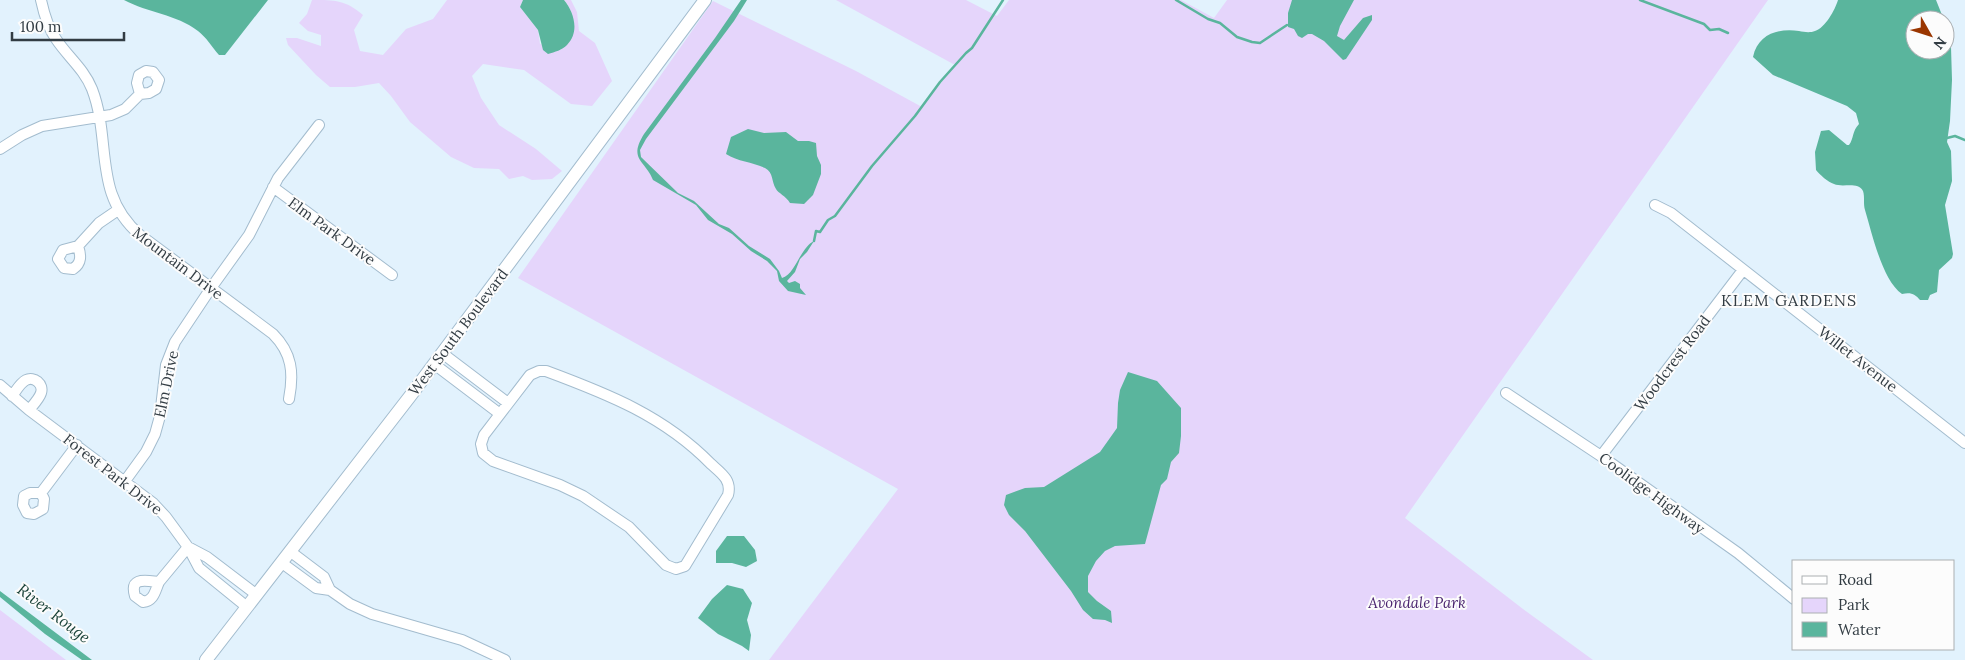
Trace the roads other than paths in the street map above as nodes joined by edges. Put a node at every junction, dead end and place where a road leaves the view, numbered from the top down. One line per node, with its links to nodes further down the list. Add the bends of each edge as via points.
1 (41, 0): 4 (street, Mountain Drive, via 52,32 88,81)
2 (705, 0): 14 (main road, West South Boulevard)
3 (140, 94): 4 (street, via 120,111)
4 (99, 117): 6 (street, via 42,126); 9 (street, Mountain Drive, via 105,174)
5 (319, 125): 7 (street, Elm Drive)
6 (0, 149)
7 (272, 187): 12 (street, Elm Park Drive); 13 (street, Elm Drive, via 249,235)
8 (1655, 205): 11 (street, Willet Avenue, via 1671,213)
9 (118, 210): 10 (street, via 99,223); 13 (street, Mountain Drive, via 140,235)
10 (78, 246)
11 (1743, 270): 23 (street, Willet Avenue); 25 (street, Woodcrest Road)
12 (392, 275)
13 (211, 288): 19 (street, Mountain Drive, via 273,334 284,348 292,371); 26 (street, Elm Drive, via 171,350 155,434)
14 (442, 353): 15 (main road, West South Boulevard); 20 (street)
15 (434, 364): 22 (street); 29 (main road, West South Boulevard)
16 (0, 385): 18 (street, Forest Park Drive)
17 (1506, 393): 25 (street, Coolidge Highway)
18 (12, 396): 21 (street, Forest Park Drive); 21 (street, via 25,380 38,382 41,392)
19 (289, 399)
20 (508, 403): 22 (street); 22 (street, via 530,375 546,371 599,390 638,409 694,447 725,477 729,491 689,562 680,568 666,565 629,527 596,504 566,488 488,458 482,451 482,440)
21 (29, 410): 24 (street, Forest Park Drive)
22 (500, 414)
23 (1965, 443)
24 (77, 445): 26 (street, Forest Park Drive); 27 (street)
25 (1601, 456): 36 (street, Coolidge Highway, via 1750,562)
26 (125, 481): 28 (street, Forest Park Drive, via 160,510)
27 (41, 493)
28 (188, 547): 33 (street); 35 (street, Forest Park Drive, via 207,557); 37 (street, Forest Park Drive, via 199,568)
29 (291, 552): 30 (main road, West South Boulevard); 31 (street)
30 (282, 563): 32 (street); 35 (main road, West South Boulevard)
31 (312, 568): 32 (street); 34 (street, via 324,577)
32 (304, 579): 34 (street, via 316,588)
33 (159, 582)
34 (330, 590): 39 (street, via 360,609 462,640)
35 (257, 595): 37 (main road, West South Boulevard)
36 (1792, 597)
37 (247, 607): 38 (main road, West South Boulevard)
38 (206, 660)
39 (505, 660)

